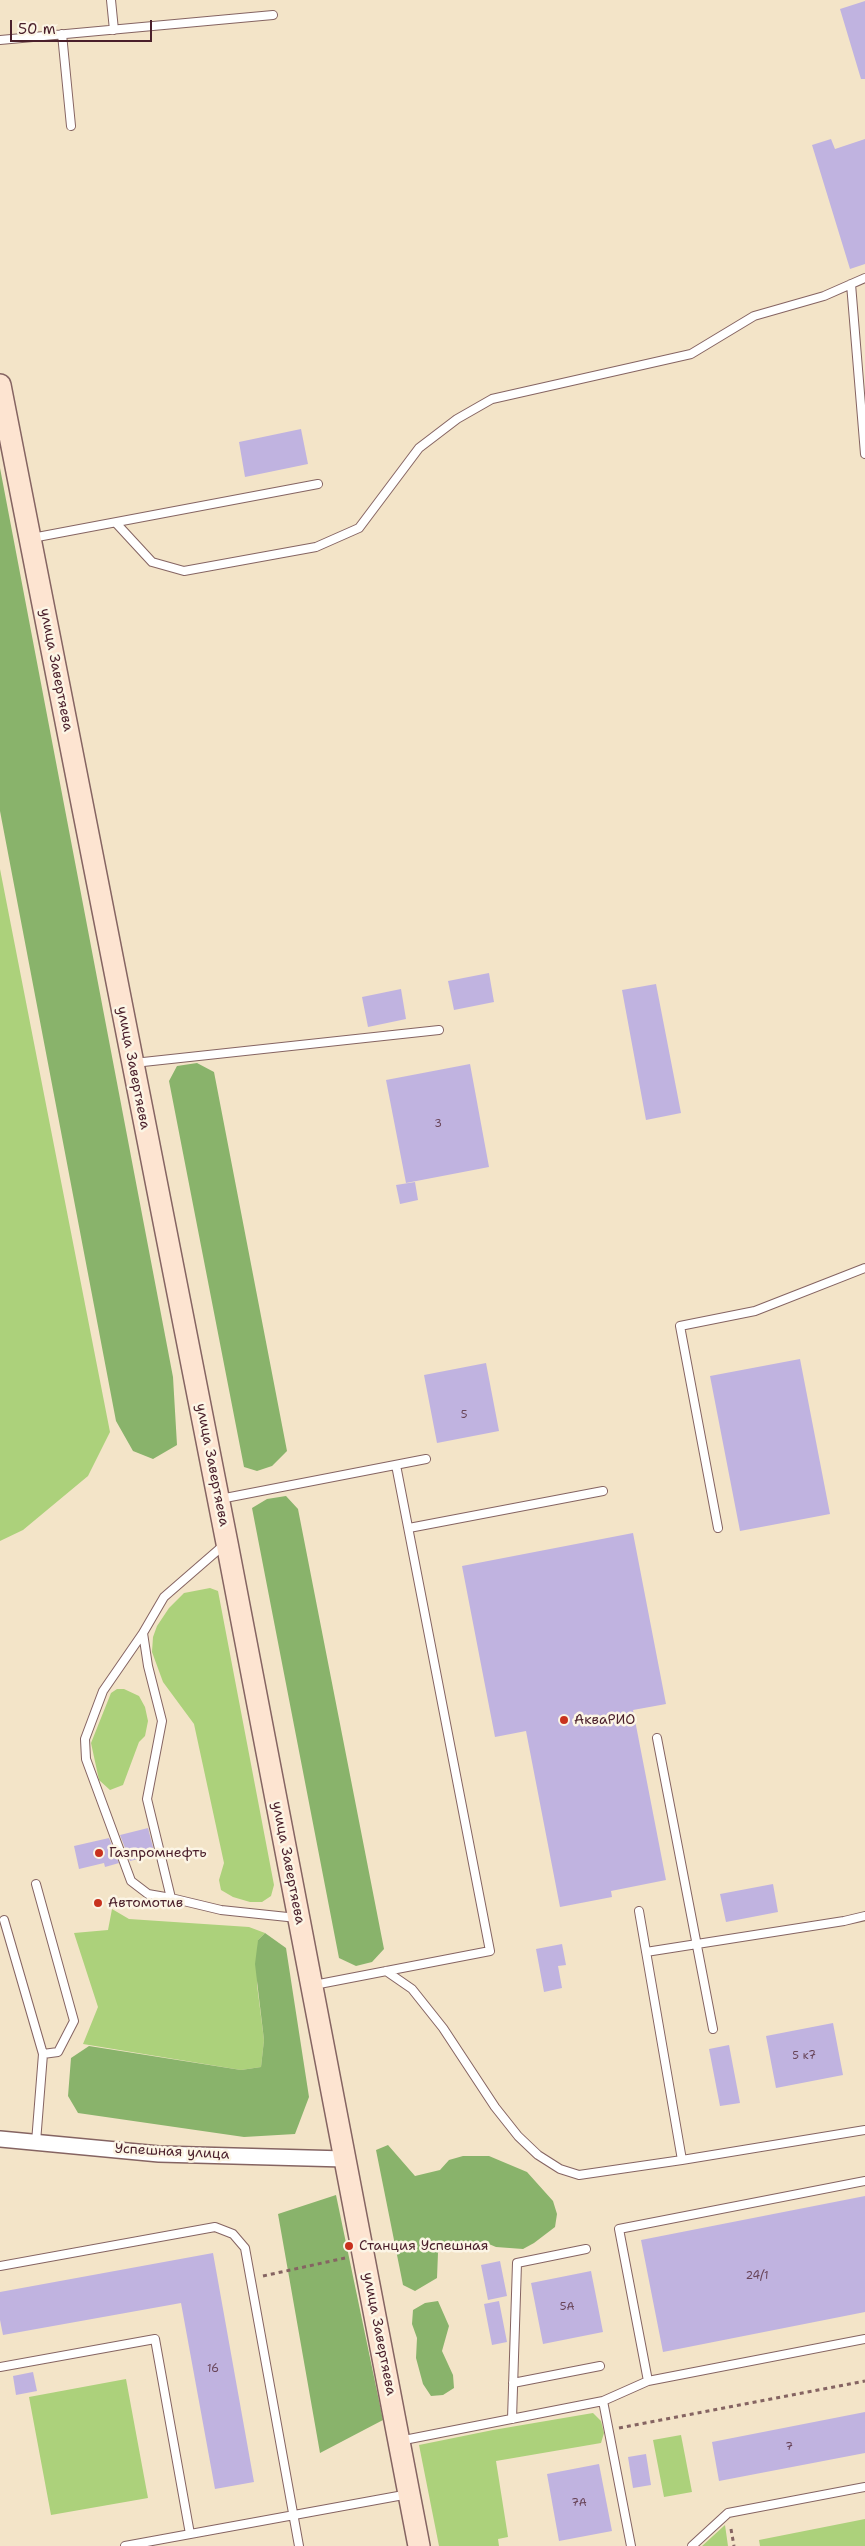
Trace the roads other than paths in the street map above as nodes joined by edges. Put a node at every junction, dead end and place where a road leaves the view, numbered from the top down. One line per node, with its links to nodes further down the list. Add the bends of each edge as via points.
1 (111, 0): 3 (lane)
2 (273, 15): 3 (lane)
3 (114, 30): 4 (lane)
4 (62, 34): 5 (lane); 6 (lane)
5 (0, 40)
6 (71, 126)
7 (865, 278): 8 (lane)
8 (851, 284): 10 (lane); 12 (lane, via 824,296 754,316 691,354 492,399 457,419 419,448 359,528 316,547 184,571 152,562)
9 (0, 385): 13 (main road, улица Завертяева)
10 (865, 454)
11 (318, 484): 12 (lane)
12 (116, 522): 13 (lane)
13 (30, 539): 15 (main road, улица Завертяева)
14 (439, 1030): 15 (lane)
15 (132, 1063): 20 (main road, улица Завертяева)
16 (865, 1268): 22 (lane, via 755,1311 680,1326)
17 (426, 1459): 18 (lane)
18 (396, 1465): 20 (lane); 21 (lane)
19 (603, 1491): 21 (lane)
20 (218, 1499): 23 (main road, улица Завертяева)
21 (408, 1528): 34 (lane, via 490,1951)
22 (718, 1528)
23 (227, 1543): 24 (lane, via 164,1597); 30 (main road, улица Завертяева)
24 (143, 1633): 27 (lane, via 162,1720 148,1799); 27 (lane, via 103,1691 85,1739 86,1759 131,1881 148,1894)
25 (657, 1738): 32 (lane)
26 (36, 1884): 37 (lane, via 74,2021 58,2052)
27 (171, 1898): 30 (lane, via 221,1910)
28 (639, 1911): 33 (lane)
29 (865, 1916): 32 (lane)
30 (299, 1918): 35 (main road, улица Завертяева)
31 (4, 1920): 37 (lane)
32 (697, 1945): 33 (lane); 36 (lane)
33 (646, 1952): 42 (lane)
34 (386, 1971): 35 (lane); 42 (lane, via 412,1989 443,2028 495,2107 518,2136 545,2160 579,2175)
35 (312, 1985): 41 (main road, улица Завертяева)
36 (713, 2029)
37 (43, 2054): 40 (lane)
38 (865, 2130): 42 (lane)
39 (0, 2139): 40 (street, Успешная улица)
40 (36, 2142): 41 (street, Успешная улица, via 159,2154)
41 (345, 2159): 53 (main road, улица Завертяева)
42 (682, 2160)
43 (865, 2181): 49 (lane, via 619,2229)
44 (586, 2249): 50 (lane, via 517,2263)
45 (0, 2266): 56 (lane, via 215,2227 233,2234 245,2248)
46 (865, 2339): 49 (lane)
47 (600, 2366): 50 (lane)
48 (0, 2367): 57 (lane, via 154,2339)
49 (648, 2381): 51 (lane)
50 (513, 2383): 52 (lane)
51 (603, 2401): 52 (lane); 61 (lane)
52 (512, 2419): 53 (lane)
53 (399, 2441): 55 (main road, улица Завертяева)
54 (865, 2487): 62 (lane, via 728,2513)
55 (409, 2494): 56 (lane); 60 (main road, улица Завертяева)
56 (294, 2515): 57 (lane); 59 (lane)
57 (190, 2534): 58 (lane)
58 (125, 2546)
59 (299, 2546)
60 (419, 2546)
61 (631, 2546)
62 (692, 2546)

